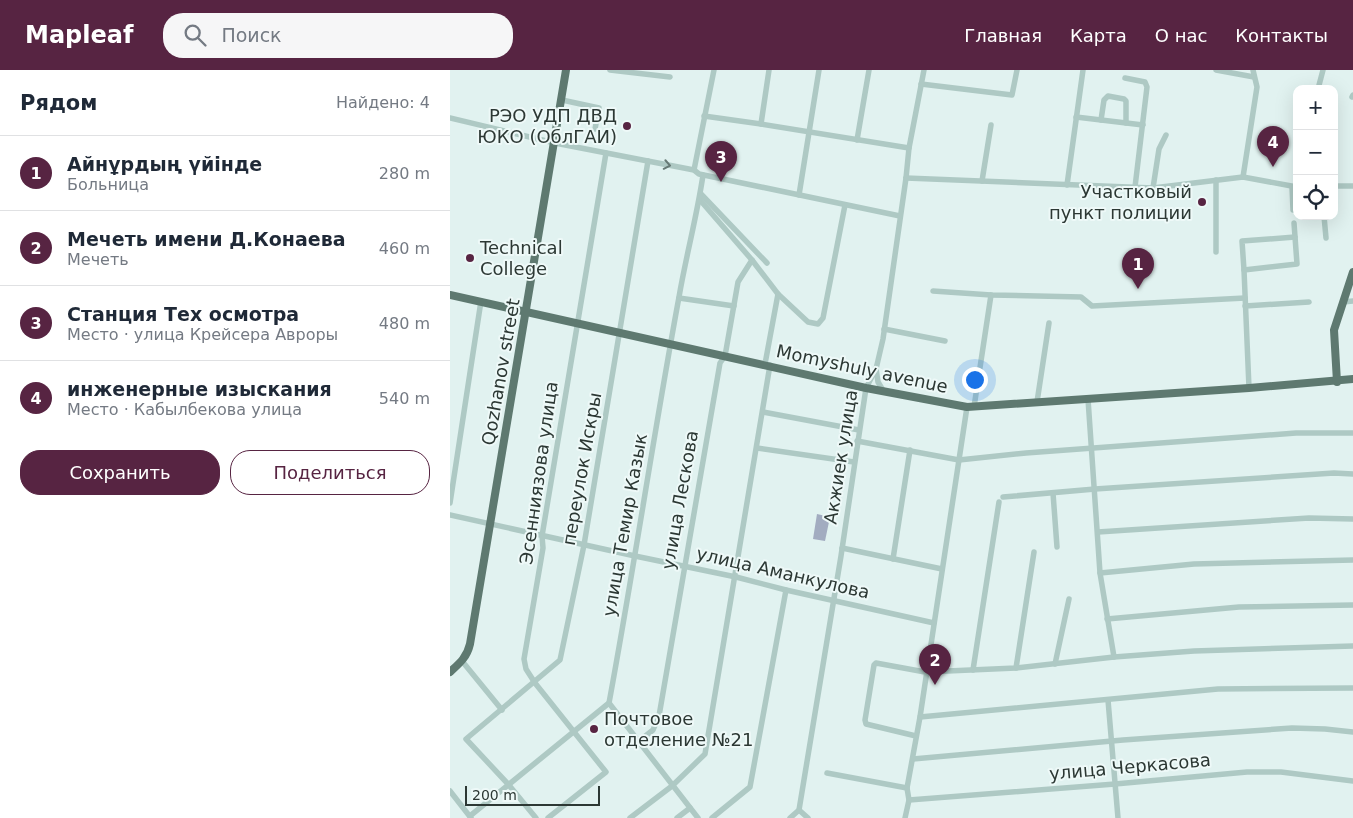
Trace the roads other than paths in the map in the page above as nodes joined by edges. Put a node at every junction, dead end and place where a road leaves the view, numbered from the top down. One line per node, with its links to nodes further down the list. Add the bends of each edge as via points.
1 (566, 70): 19 (main road, Qozhanov street)
2 (610, 70): 13 (street)
3 (714, 70): 20 (street)
4 (769, 70): 25 (street)
5 (819, 70): 29 (street)
6 (868, 70): 31 (street)
7 (924, 70): 17 (street, Акжиек улица)
8 (1017, 70): 17 (street, via 1012,96)
9 (1083, 70): 21 (street)
10 (1216, 70): 15 (street)
11 (1252, 70): 15 (street)
12 (1323, 70): 18 (street)
13 (649, 72): 14 (street)
14 (670, 77)
15 (1254, 77): 38 (street, via 1257,87)
16 (1125, 78): 27 (street, via 1145,82 1147,87)
17 (922, 84): 33 (street, Акжиек улица)
18 (1319, 85)
19 (562, 100): 28 (street, via 599,108); 32 (main road, Qozhanov street)
20 (704, 116): 25 (street); 36 (street)
21 (1076, 117): 23 (street); 42 (street)
22 (450, 118): 32 (street)
23 (1101, 120): 24 (street); 24 (street, via 1104,100 1108,96 1126,101)
24 (1126, 123): 27 (street)
25 (761, 124): 29 (street)
26 (991, 125): 41 (street)
27 (1143, 125): 45 (street)
28 (595, 129)
29 (809, 132): 31 (street); 48 (street)
30 (1166, 134): 47 (street, via 1159,150)
31 (857, 140): 33 (street)
32 (555, 142): 34 (street); 73 (main road, Qozhanov street)
33 (909, 148): 39 (street, Акжиек улица)
34 (606, 153): 35 (street); 75 (street, Эсенниязова улица)
35 (648, 161): 36 (street, one-way to 36); 77 (street, переулок Искры)
36 (694, 170): 37 (street)
37 (704, 175): 48 (street); 49 (street, улица Темир Казык)
38 (1243, 176): 40 (street); 46 (street)
39 (906, 178): 41 (street); 51 (street, Акжиек улица)
40 (1216, 180): 47 (street); 56 (street)
41 (982, 181): 42 (street)
42 (1067, 185): 45 (street)
43 (1338, 186): 44 (street)
44 (1353, 186)
45 (1135, 187): 47 (street)
46 (1293, 187)
47 (1153, 188)
48 (799, 195): 50 (street)
49 (700, 197): 57 (street); 58 (street); 65 (street, улица Темир Казык)
50 (845, 205): 51 (street); 62 (street, via 823,318 818,324 808,322)
51 (900, 216): 76 (street, Акжиек улица)
52 (1324, 220): 55 (street)
53 (1294, 223): 54 (street)
54 (1295, 237): 59 (street, via 1297,264); 59 (street, via 1242,242)
55 (1326, 238)
56 (1216, 252)
57 (752, 260): 62 (street); 71 (street, улица Лескова, via 738,282)
58 (767, 263)
59 (1244, 270): 66 (street)
60 (1353, 272): 70 (main road)
61 (933, 291): 64 (street)
62 (778, 294): 81 (street)
63 (450, 295): 67 (main road)
64 (992, 295): 66 (street, via 1081,297 1092,306); 90 (street)
65 (679, 298): 71 (street); 79 (street, улица Темир Казык)
66 (1245, 298): 72 (street)
67 (481, 301): 73 (main road); 103 (street)
68 (1353, 301): 70 (street)
69 (1309, 302): 72 (street)
70 (1343, 302): 84 (main road, via 1334,330)
71 (734, 306): 80 (street, улица Лескова)
72 (1245, 306): 86 (street)
73 (526, 312): 75 (main road, Momyshuly avenue); 106 (main road, Qozhanov street)
74 (1049, 323): 89 (street)
75 (577, 324): 77 (main road, Momyshuly avenue); 108 (street, Эсенниязова улица)
76 (884, 329): 78 (street); 82 (street, Акжиек улица)
77 (620, 333): 79 (main road, Momyshuly avenue); 109 (street, переулок Искры)
78 (945, 341)
79 (671, 344): 80 (main road, Momyshuly avenue); 113 (street, улица Темир Казык)
80 (725, 356): 81 (main road, Momyshuly avenue); 116 (street, улица Лескова, via 720,363)
81 (767, 365): 85 (main road, Momyshuly avenue); 91 (street)
82 (876, 369): 85 (street, Акжиек улица); 87 (street)
83 (1353, 379): 84 (main road, Momyshuly avenue)
84 (1337, 382): 86 (main road, Momyshuly avenue)
85 (866, 388): 87 (main road, Momyshuly avenue); 92 (street, Акжиек улица)
86 (1249, 388): 88 (main road, Momyshuly avenue)
87 (884, 392): 90 (main road, Momyshuly avenue)
88 (1088, 399): 89 (main road, Momyshuly avenue); 96 (street)
89 (1037, 402): 90 (main road, Momyshuly avenue)
90 (970, 407): 98 (street)
91 (763, 412): 92 (street); 95 (street)
92 (859, 430): 94 (street, Акжиек улица)
93 (1353, 433): 96 (street, via 1319,432)
94 (857, 441): 97 (street); 99 (street, Акжиек улица)
95 (756, 448): 99 (street); 119 (street)
96 (1092, 449): 98 (street); 101 (street)
97 (910, 450): 98 (street); 114 (street)
98 (959, 460): 117 (street)
99 (854, 462): 111 (street, Акжиек улица)
100 (1353, 474): 101 (street)
101 (1095, 489): 102 (street); 107 (street)
102 (1053, 494): 110 (street); 131 (street, via 1001,499)
103 (450, 503)
104 (450, 515): 106 (street, улица Аманкулова)
105 (1353, 519): 107 (street, via 1309,518)
106 (491, 524): 108 (street, улица Аманкулова); 128 (main road, Qozhanov street, via 468,652)
107 (1098, 532): 118 (street)
108 (542, 536): 109 (street, улица Аманкулова); 134 (street, Эсенниязова улица, via 543,548 524,659)
109 (584, 545): 113 (street, улица Аманкулова); 134 (street, переулок Искры, via 560,660)
110 (1057, 546)
111 (842, 548): 114 (street); 122 (street, Акжиек улица)
112 (1034, 552): 130 (street)
113 (635, 556): 116 (street, улица Аманкулова); 137 (street, улица Темир Казык)
114 (893, 559): 117 (street)
115 (1353, 560): 118 (street, via 1194,564)
116 (684, 565): 119 (street, улица Аманкулова); 143 (street, улица Лескова, via 658,722)
117 (942, 569): 125 (street)
118 (1100, 573): 124 (street)
119 (736, 577): 120 (street, улица Аманкулова); 150 (street, via 705,754)
120 (786, 590): 122 (street, улица Аманкулова); 162 (street, via 750,787)
121 (1069, 600): 129 (street)
122 (833, 601): 125 (street, улица Аманкулова); 155 (street, Акжиек улица)
123 (1353, 605): 124 (street, via 1221,608)
124 (1107, 619): 127 (street)
125 (934, 623): 133 (street)
126 (1353, 646): 127 (street, via 1201,650)
127 (1114, 657): 129 (street)
128 (462, 661): 132 (main road, Qozhanov street); 138 (street)
129 (1055, 664): 130 (street)
130 (1016, 668): 131 (street)
131 (974, 670): 133 (street)
132 (450, 672)
133 (925, 672): 139 (street); 142 (street, via 876,663 865,720 866,724)
134 (535, 683): 138 (street, переулок Искры); 140 (street, Эсенниязова улица)
135 (1353, 688): 136 (street, via 1218,689)
136 (1108, 700): 139 (street); 144 (street)
137 (609, 703): 140 (street); 143 (street)
138 (502, 710): 148 (street, переулок Искры, via 466,739)
139 (920, 717): 142 (street)
140 (573, 732): 148 (street); 158 (street, Эсенниязова улица, via 606,772)
141 (1353, 732): 144 (street, via 1292,728)
142 (916, 736): 145 (street)
143 (638, 742): 150 (street)
144 (1111, 742): 145 (street); 149 (street)
145 (913, 759): 151 (street)
146 (827, 773): 151 (street)
147 (1353, 781): 149 (street, улица Черкасова, via 1256,772)
148 (508, 784): 156 (street); 157 (street)
149 (1115, 784): 153 (street, улица Черкасова); 166 (street)
150 (672, 786): 154 (street); 159 (street)
151 (907, 788): 153 (street)
152 (450, 792): 156 (street)
153 (909, 800): 165 (street)
154 (690, 808): 160 (street); 161 (street)
155 (799, 810): 163 (street); 164 (street)
156 (471, 817)
157 (536, 818)
158 (548, 818)
159 (630, 818)
160 (677, 818)
161 (698, 818)
162 (712, 818)
163 (790, 818)
164 (808, 818)
165 (904, 818)
166 (1118, 818)

